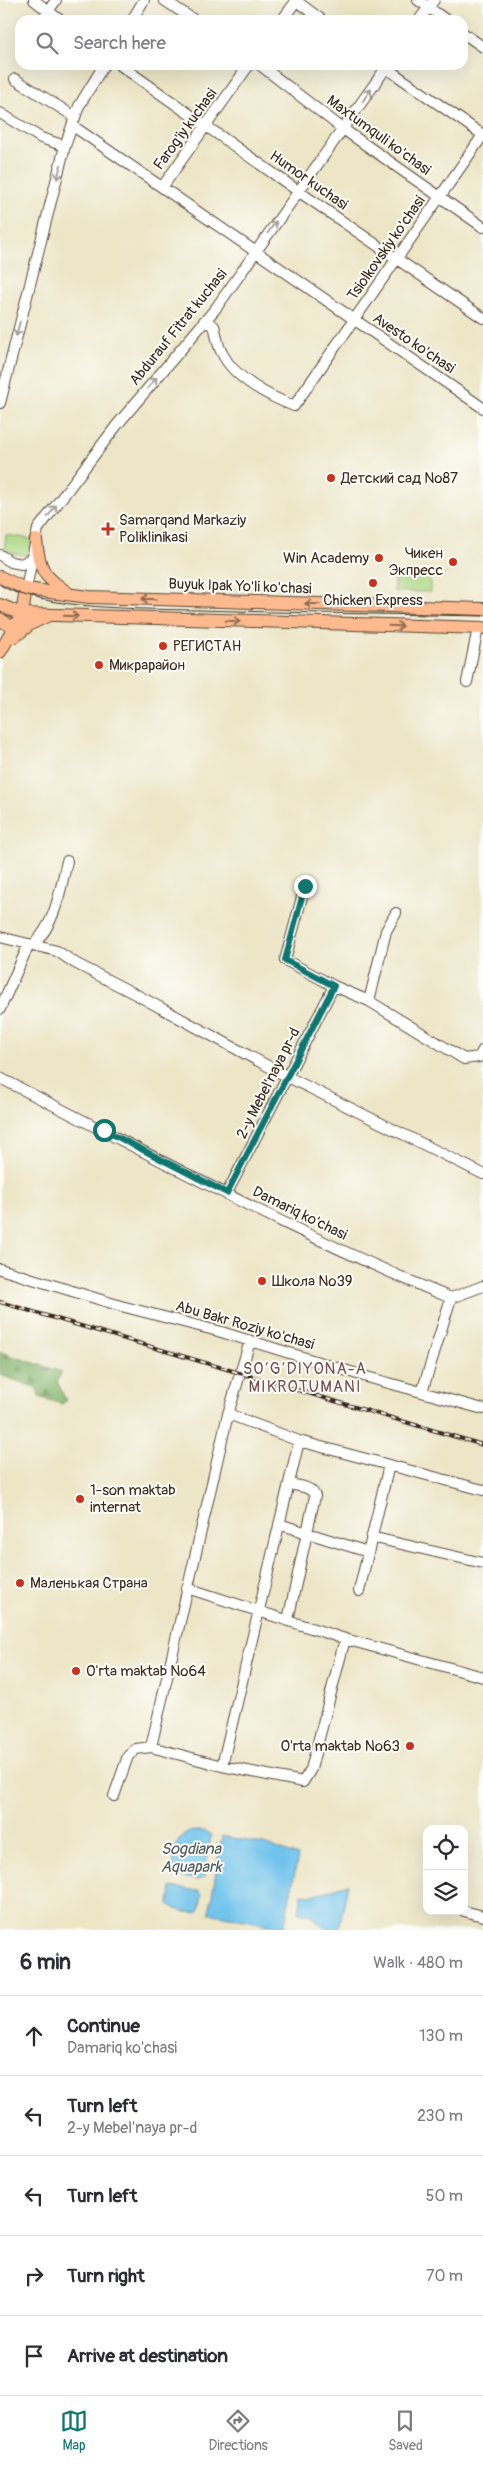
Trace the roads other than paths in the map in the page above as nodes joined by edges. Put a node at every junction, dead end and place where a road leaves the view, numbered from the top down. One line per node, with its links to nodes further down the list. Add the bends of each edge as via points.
1 (34, 0): 8 (street)
2 (56, 0): 8 (street)
3 (144, 0): 11 (street)
4 (164, 0): 12 (street)
5 (296, 0): 13 (street); 14 (street)
6 (418, 0): 7 (street)
7 (431, 4): 15 (street); 16 (street)
8 (48, 11): 9 (street); 10 (street)
9 (45, 15)
10 (53, 15)
11 (135, 15)
12 (186, 15)
13 (286, 15)
14 (316, 15)
15 (423, 15)
16 (441, 15)
17 (468, 36): 18 (street)
18 (483, 47)
19 (101, 70): 27 (street, via 79,106)
20 (127, 70): 28 (street, Humor kuchasi)
21 (246, 70): 28 (street, Farog'iy kuchasi)
22 (266, 70): 29 (street, Maxtumquli ko'chasi)
23 (382, 70): 29 (street, Abdurauf Fitrat kuchasi, one-way to 23)
24 (391, 70): 30 (street)
25 (15, 79): 27 (street, Avesto ko'chasi)
26 (0, 112): 31 (street, via 41,138)
27 (74, 122): 31 (street); 32 (street, Avesto ko'chasi)
28 (207, 126): 32 (street, Farog'iy kuchasi); 33 (street, Humor kuchasi)
29 (343, 129): 33 (street, Abdurauf Fitrat kuchasi); 34 (street, Maxtumquli ko'chasi)
30 (483, 135): 34 (street, Tsiolkovskiy ko'chasi)
31 (65, 146): 41 (street, one-way to 41)
32 (163, 186): 36 (street, Avesto ko'chasi)
33 (298, 191): 36 (street, Abdurauf Fitrat kuchasi, one-way to 33); 37 (street, Humor kuchasi)
34 (440, 196): 35 (street, Maxtumquli ko'chasi); 37 (street, Tsiolkovskiy ko'chasi)
35 (483, 227)
36 (254, 253): 39 (street, Avesto ko'chasi); 40 (street, Abdurauf Fitrat kuchasi)
37 (398, 259): 38 (street, Humor kuchasi); 39 (street, Tsiolkovskiy ko'chasi)
38 (483, 318)
39 (353, 320): 40 (street, Tsiolkovskiy ko'chasi, via 294,406 275,399 227,362 218,345 214,326); 42 (street, Avesto ko'chasi)
40 (204, 321): 43 (street, Abdurauf Fitrat kuchasi, one-way to 40, via 38,529 111,433)
41 (0, 403)
42 (483, 408)
43 (36, 540): 45 (street, Abdurauf Fitrat kuchasi); 48 (main road, via 40,567 53,583)
44 (0, 555): 45 (street, via 22,564)
45 (33, 557): 47 (street, Abdurauf Fitrat kuchasi)
46 (0, 577): 47 (main road, Buyuk Ipak Yo'li ko'chasi)
47 (26, 589): 48 (main road, Buyuk Ipak Yo'li ko'chasi); 51 (main road)
48 (70, 595): 50 (main road, Buyuk Ipak Yo'li ko'chasi, one-way to 48)
49 (0, 605): 51 (main road)
50 (483, 609)
51 (22, 614): 52 (main road); 55 (main road)
52 (51, 615): 54 (main road, one-way to 54); 56 (main road, via 25,627)
53 (0, 619): 55 (main road)
54 (480, 628): 57 (street)
55 (14, 630): 56 (main road)
56 (0, 652)
57 (467, 682)
58 (66, 861): 62 (street, via 49,925)
59 (305, 886): 63 (street, via 285,960)
60 (396, 913): 64 (street, via 386,931)
61 (0, 937): 62 (street)
62 (31, 945): 65 (street); 67 (street, via 56,950)
63 (334, 986): 64 (street); 67 (street, 2-y Mebel'naya pr-d)
64 (368, 1001): 66 (street, via 464,1059 479,1057)
65 (0, 1009)
66 (483, 1050)
67 (288, 1077): 69 (street); 70 (street, 2-y Mebel'naya pr-d)
68 (0, 1078): 70 (street, Damariq ko'chasi)
69 (483, 1174)
70 (227, 1193): 73 (street, Damariq ko'chasi, via 403,1279)
71 (0, 1269): 74 (street, Abu Bakr Roziy ko'chasi)
72 (483, 1286): 73 (street)
73 (451, 1298): 75 (street)
74 (250, 1341): 75 (street, Abu Bakr Roziy ko'chasi); 77 (street)
75 (422, 1392): 76 (street, Abu Bakr Roziy ko'chasi)
76 (483, 1409)
77 (228, 1414): 78 (street); 87 (street)
78 (299, 1441): 79 (street); 80 (street)
79 (389, 1465): 81 (street); 84 (street)
80 (289, 1484): 82 (street); 83 (street, via 308,1488 315,1496)
81 (483, 1490)
82 (279, 1524): 83 (street); 89 (street)
83 (307, 1533): 85 (street); 90 (street)
84 (371, 1537): 85 (street); 86 (street)
85 (368, 1552): 88 (street)
86 (483, 1563)
87 (187, 1588): 89 (street); 93 (street)
88 (358, 1591)
89 (258, 1610): 90 (street); 94 (street)
90 (288, 1620): 91 (street)
91 (345, 1639): 92 (street); 94 (street, via 311,1769 303,1782)
92 (483, 1677)
93 (151, 1748): 94 (street); 95 (street, via 136,1749 128,1756)
94 (222, 1766)
95 (114, 1796)
96 (468, 1912): 97 (street)
97 (483, 1916)

